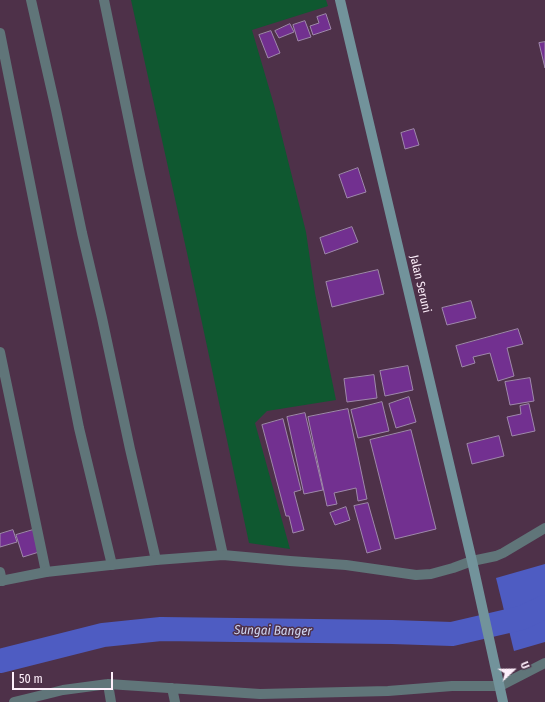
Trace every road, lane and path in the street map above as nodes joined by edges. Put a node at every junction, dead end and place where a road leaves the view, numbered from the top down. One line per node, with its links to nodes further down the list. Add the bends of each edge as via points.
1 (31, 0): 8 (street)
2 (104, 0): 7 (street)
3 (340, 0): 9 (main road, Jalan Seruni)
4 (0, 33): 10 (street, via 79,428)
5 (0, 352): 11 (street)
6 (545, 528): 9 (street, via 502,553)
7 (223, 555): 8 (street); 9 (street, via 346,565 416,575 431,574)
8 (156, 560): 10 (street)
9 (472, 561): 14 (main road, Jalan Seruni)
10 (112, 565): 11 (street)
11 (46, 572): 12 (street)
12 (1, 578)
13 (545, 663): 14 (street)
14 (499, 682): 17 (street); 21 (main road, Jalan Seruni)
15 (108, 684): 16 (street); 18 (street, via 63,690); 19 (street)
16 (172, 688): 17 (street); 20 (street)
17 (302, 697)
18 (14, 702)
19 (111, 702)
20 (175, 702)
21 (503, 702)

